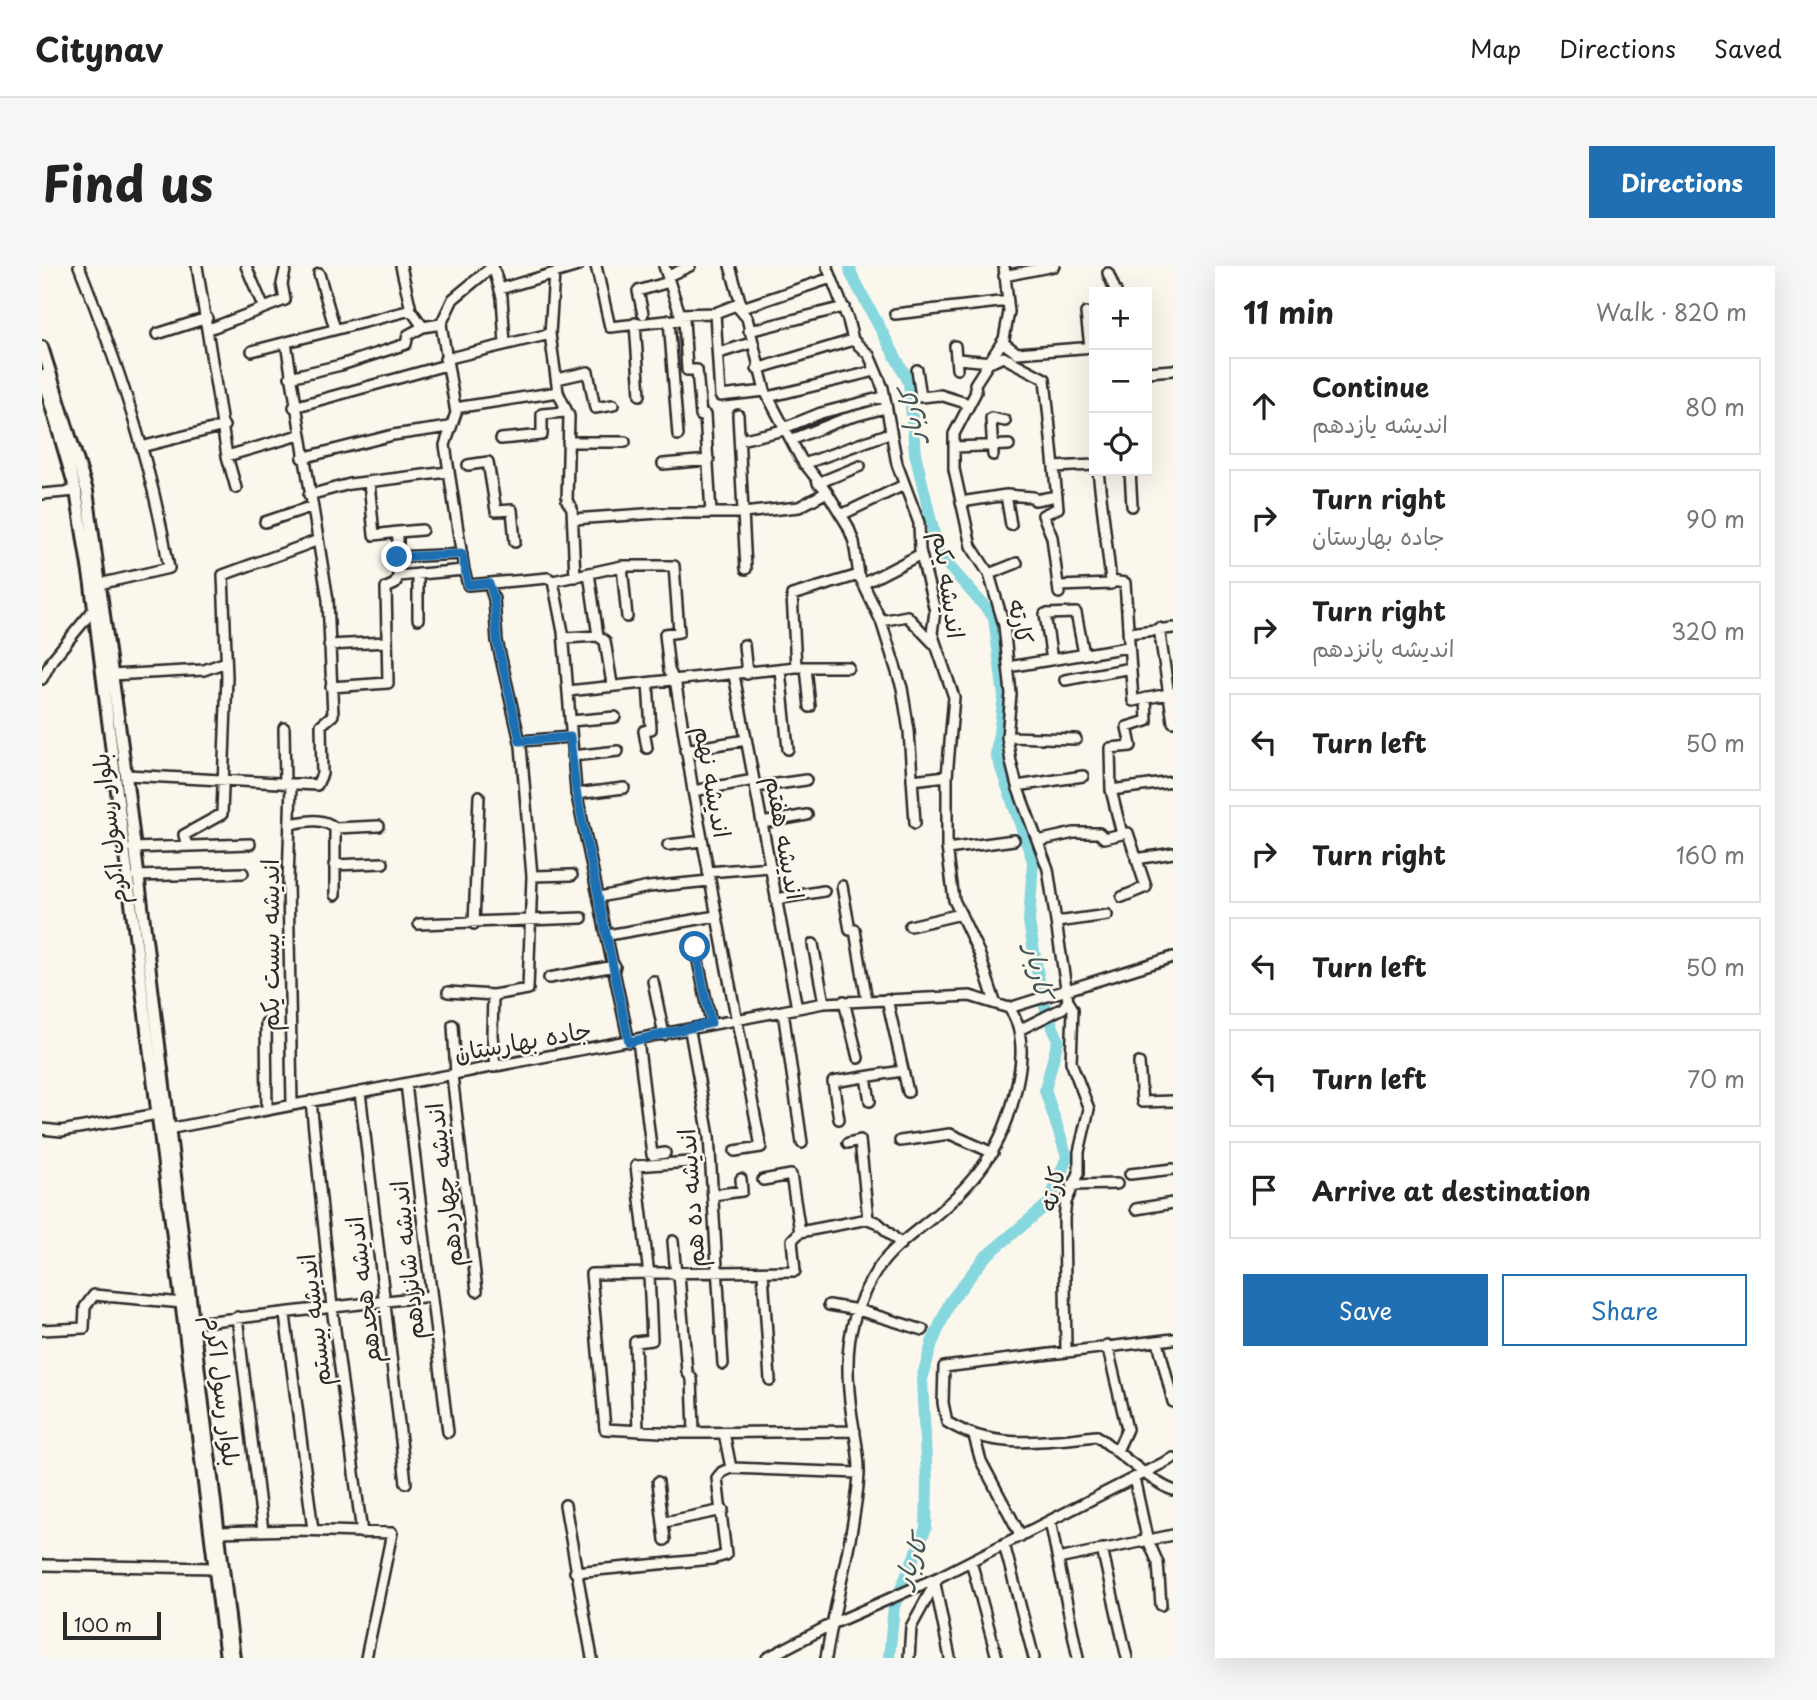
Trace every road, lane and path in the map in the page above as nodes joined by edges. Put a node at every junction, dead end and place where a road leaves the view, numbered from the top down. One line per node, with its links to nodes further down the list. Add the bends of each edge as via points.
1 (79, 266): 88 (street)
2 (197, 266): 33 (street)
3 (246, 266): 23 (street)
4 (286, 266): 23 (street, via 285,300)
5 (401, 266): 26 (street)
6 (493, 266): 21 (street); 35 (street, via 453,299)
7 (578, 266): 15 (street)
8 (596, 266): 34 (street, via 610,327)
9 (664, 266): 19 (street)
10 (690, 266): 19 (street)
11 (730, 266): 25 (street)
12 (827, 266): 18 (street, اندیشه یکم)
13 (1054, 266): 14 (street)
14 (1004, 271): 22 (street, کارته)
15 (554, 273): 21 (street); 41 (street)
16 (1108, 273): 20 (street)
17 (319, 274): 37 (street)
18 (831, 278): 24 (street, اندیشه یکم); 25 (street)
19 (668, 279): 29 (street, via 638,292); 31 (street, via 680,314)
20 (1114, 287)
21 (500, 289): 45 (street)
22 (1008, 302): 30 (street); 43 (street, کارته)
23 (263, 306): 33 (street)
24 (844, 307): 39 (street); 42 (street, اندیشه یکم)
25 (742, 308): 27 (street, via 736,304); 39 (street)
26 (411, 310): 36 (street); 37 (street)
27 (715, 313): 31 (street); 51 (street)
28 (1086, 313): 38 (street)
29 (643, 314)
30 (895, 314)
31 (685, 316): 32 (street); 93 (street, via 687,370 697,370)
32 (669, 320): 34 (street); 80 (street)
33 (208, 323): 40 (street); 75 (street)
34 (635, 323): 65 (street)
35 (441, 324): 36 (street); 52 (street)
36 (423, 327): 60 (street, via 408,335 407,344)
37 (335, 330): 44 (street)
38 (1089, 330)
39 (749, 331): 46 (street)
40 (157, 334)
41 (550, 334): 45 (street); 62 (street)
42 (853, 340): 54 (street); 57 (street, اندیشه یکم, via 869,355)
43 (1002, 342): 49 (street, via 1017,353); 53 (street, کارته)
44 (286, 343): 50 (street); 60 (street)
45 (505, 344): 52 (street)
46 (751, 344): 51 (street); 54 (street)
47 (956, 346): 53 (street, via 957,364)
48 (42, 347): 142 (main road, بلوار رسول اکرم, via 87,491)
49 (1089, 347)
50 (252, 351)
51 (719, 353): 64 (street, via 720,396)
52 (445, 362): 69 (street); 70 (street)
53 (992, 362): 61 (street, کارته)
54 (757, 369): 64 (street)
55 (917, 370): 67 (street, via 921,397 940,395)
56 (1173, 370): 58 (street)
57 (875, 371): 64 (street); 66 (street, اندیشه یکم)
58 (1152, 372)
59 (42, 375): 107 (main road, بلوار رسول اکرم)
60 (290, 377): 69 (street)
61 (979, 378): 67 (street, کارته); 99 (street, via 995,358 1003,357 1045,379)
62 (557, 379): 63 (street); 68 (street, via 588,372 595,408)
63 (558, 392): 70 (street); 72 (street)
64 (767, 394): 77 (street)
65 (640, 395)
66 (883, 397): 71 (street, اندیشه یکم); 77 (street, via 821,413)
67 (969, 404): 89 (street, کارته, via 954,434)
68 (613, 405)
69 (295, 407): 79 (street)
70 (456, 408): 76 (street, via 455,421)
71 (885, 408): 78 (street, اندیشه یکم); 83 (street)
72 (565, 412): 81 (street, via 542,414 542,435); 84 (street, via 569,416)
73 (738, 415): 82 (street)
74 (1005, 421): 86 (street, via 991,418)
75 (224, 426): 88 (street); 91 (street)
76 (449, 427): 92 (street, via 393,435); 100 (street, via 445,445)
77 (784, 429): 82 (street); 83 (street)
78 (890, 433): 96 (street); 105 (street, اندیشه یکم)
79 (299, 435): 91 (street); 92 (street)
80 (678, 436)
81 (501, 439)
82 (740, 440): 117 (street)
83 (791, 440): 96 (street)
84 (568, 442): 85 (street); 119 (street, via 567,501)
85 (625, 442)
86 (991, 444): 87 (street); 89 (street); 90 (street)
87 (1009, 445)
88 (141, 447): 142 (street, via 159,508 169,568)
89 (954, 447): 113 (street, کارته)
90 (993, 454)
91 (227, 456): 106 (street)
92 (302, 458): 110 (street)
93 (709, 460): 95 (street); 116 (street)
94 (468, 464): 125 (street, via 488,462 496,511 512,510)
95 (663, 464)
96 (804, 464): 104 (street)
97 (1089, 465): 99 (street)
98 (860, 467): 104 (street)
99 (1054, 467): 112 (street)
100 (448, 472): 103 (street); 126 (street)
101 (1099, 476): 140 (street)
102 (1130, 476): 114 (street)
103 (369, 482): 110 (street); 123 (street, via 374,535)
104 (818, 483): 108 (street)
105 (904, 485): 118 (street); 127 (street, اندیشه یکم, via 919,523)
106 (236, 488)
107 (76, 491): 109 (street); 143 (main road, بلوار رسول اکرم)
108 (827, 492): 117 (street, via 799,507); 118 (street)
109 (42, 494)
110 (309, 495): 115 (street)
111 (1006, 495): 112 (street, via 1033,496 1035,500); 113 (street); 121 (street)
112 (1057, 496): 140 (street, via 1058,508 1043,514 1052,537 1059,590)
113 (961, 502): 135 (street, کارته, via 971,546)
114 (1132, 506)
115 (310, 507): 120 (street); 124 (street)
116 (711, 513): 117 (street); 119 (street)
117 (743, 513): 131 (street)
118 (841, 515): 138 (street, via 854,542)
119 (573, 519): 137 (street)
120 (265, 522)
121 (1011, 525)
122 (422, 530): 123 (street)
123 (398, 532): 128 (street)
124 (316, 541): 154 (street, via 328,600); 159 (street, via 223,575)
125 (514, 541)
126 (462, 554): 128 (street); 132 (street)
127 (921, 554): 138 (street); 153 (street, اندیشه یکم, via 935,611)
128 (397, 557): 136 (street)
129 (1017, 563): 135 (street)
130 (622, 566): 133 (street); 144 (street); 169 (street, اندیشه نهم, via 674,566 679,632 665,634 669,670)
131 (746, 569)
132 (464, 570): 134 (street); 141 (street, via 468,585)
133 (589, 573): 137 (street); 150 (street)
134 (418, 574): 136 (street); 145 (street)
135 (989, 574): 162 (street, کارته, via 1004,625)
136 (398, 576): 152 (street, via 396,584 386,588)
137 (575, 577): 139 (street)
138 (861, 579): 146 (street); 160 (street, via 792,595)
139 (553, 581): 141 (street); 151 (street)
140 (1111, 581): 149 (street, via 1125,583)
141 (489, 583): 186 (street)
142 (99, 584): 143 (main road, بلوار رسول اکرم)
143 (99, 608): 166 (main road, بلوار رسول اکرم); 168 (street, via 52,660); 287 (main road, بلوار رسول اکرم)
144 (627, 617)
145 (418, 619)
146 (881, 621): 153 (street, via 906,616); 196 (street, via 902,688)
147 (1159, 628): 148 (street); 149 (street); 175 (street)
148 (1173, 628)
149 (1128, 633): 156 (street)
150 (598, 636): 151 (street); 172 (street, via 605,641)
151 (564, 638): 174 (street)
152 (387, 642): 154 (street); 173 (street, via 388,683)
153 (934, 644): 193 (street, اندیشه یکم, via 954,697)
154 (329, 645): 173 (street)
155 (744, 645): 165 (street)
156 (1128, 647): 157 (street); 163 (street)
157 (1084, 654): 158 (street); 158 (street, via 1076,613 1045,614)
158 (1052, 660): 162 (street)
159 (226, 662): 166 (street, via 204,670); 197 (street)
160 (801, 667): 161 (street); 164 (street); 177 (street)
161 (848, 667)
162 (1008, 667): 183 (street, کارته)
163 (1131, 668): 170 (street); 176 (street, via 1133,701)
164 (780, 670): 165 (street); 188 (street)
165 (747, 674): 167 (street)
166 (111, 675): 192 (main road, بلوار رسول اکرم)
167 (734, 675): 169 (street); 185 (street, اندیشه هفتم)
168 (42, 679)
169 (675, 680): 171 (street); 189 (street, اندیشه نهم)
170 (1065, 680)
171 (648, 683): 172 (street); 187 (street, via 651,729 644,731)
172 (612, 684): 174 (street)
173 (331, 687): 199 (street, via 333,715 321,725 322,774 317,785)
174 (568, 691): 179 (street)
175 (1171, 693): 176 (street); 180 (street)
176 (1146, 698): 203 (street, via 1147,721 1127,727 1131,746 1110,748)
177 (810, 707)
178 (615, 717): 179 (street)
179 (571, 721): 182 (street)
180 (1173, 722)
181 (284, 727): 199 (street, اندیشه بیست یکم)
182 (570, 737): 186 (street); 191 (street)
183 (1007, 737): 184 (street); 201 (street, کارته)
184 (1076, 739)
185 (746, 740): 189 (street); 200 (street, اندیشه هفتم)
186 (520, 741): 230 (street)
187 (647, 748)
188 (788, 749)
189 (685, 750): 204 (street, اندیشه نهم)
190 (618, 751): 191 (street)
191 (572, 756): 205 (street)
192 (126, 775): 197 (street); 220 (main road, بلوار رسول اکرم)
193 (947, 776): 196 (street); 221 (street, اندیشه یکم)
194 (1083, 776): 201 (street)
195 (806, 779): 200 (street)
196 (912, 780): 209 (street)
197 (224, 782): 199 (street); 219 (street, via 222,814 184,835)
198 (1173, 782): 203 (street)
199 (288, 784): 210 (street, اندیشه بیست یکم)
200 (755, 784): 204 (street); 208 (street, اندیشه هفتم)
201 (1017, 786): 216 (street, کارته)
202 (624, 788): 205 (street)
203 (1111, 790): 213 (street)
204 (693, 791): 215 (street, اندیشه نهم)
205 (576, 794): 235 (street)
206 (479, 796): 245 (street)
207 (807, 815): 208 (street)
208 (762, 823): 226 (street, اندیشه هفتم)
209 (915, 823)
210 (290, 824): 212 (street, via 313,820); 285 (street, اندیشه بیست یکم)
211 (379, 826): 212 (street)
212 (335, 828): 225 (street)
213 (1122, 834): 216 (street, via 1104,838 1099,833 1074,834); 223 (street, via 1128,833)
214 (1014, 839): 221 (street)
215 (702, 841): 218 (street); 231 (street, اندیشه نهم)
216 (1038, 841): 243 (street, کارته, via 1048,869)
217 (250, 844): 219 (street)
218 (668, 845)
219 (187, 846): 220 (street)
220 (133, 848): 229 (main road, بلوار رسول اکرم)
221 (947, 849): 238 (street, اندیشه یکم, via 954,900)
222 (1173, 853): 223 (street)
223 (1136, 859): 236 (street, via 1146,887)
224 (383, 863): 225 (street)
225 (334, 865): 234 (street)
226 (770, 867): 231 (street); 237 (street, اندیشه هفتم)
227 (243, 873): 229 (street)
228 (572, 875): 230 (street)
229 (137, 876): 290 (main road, بلوار رسول اکرم)
230 (532, 876): 242 (street)
231 (709, 876): 235 (street); 240 (street, اندیشه نهم)
232 (842, 886): 259 (street)
233 (824, 891): 237 (street)
234 (335, 895)
235 (600, 897): 247 (street)
236 (1122, 898)
237 (776, 899): 263 (street, اندیشه هفتم)
238 (961, 914): 246 (street); 260 (street, اندیشه یکم)
239 (1107, 915): 243 (street)
240 (716, 916): 247 (street); 265 (street, اندیشه نهم)
241 (582, 918): 242 (street)
242 (530, 919): 245 (street); 255 (street, via 528,989)
243 (1056, 922): 257 (street, کارته)
244 (419, 924): 245 (street)
245 (474, 924)
246 (910, 926)
247 (608, 935): 251 (street)
248 (813, 944): 261 (street)
249 (695, 947): 267 (street)
250 (1173, 957): 257 (street)
251 (615, 966): 252 (street); 272 (street)
252 (549, 978)
253 (653, 981): 271 (street)
254 (448, 992): 255 (street)
255 (494, 996): 275 (street)
256 (887, 999): 259 (street, جاده بهارستان); 260 (street, جاده بهارستان, via 970,996); 276 (street)
257 (1066, 1000): 262 (street, via 1053,995); 269 (street, via 1041,1020); 303 (street, کارته, via 1073,1010 1071,1062 1088,1109 1079,1173)
258 (844, 1001): 259 (street, جاده بهارستان); 261 (street, جاده بهارستان); 273 (street)
259 (867, 1001)
260 (995, 1002): 262 (street, جاده بهارستان)
261 (824, 1003): 263 (street, جاده بهارستان)
262 (1009, 1007): 269 (street)
263 (797, 1008): 264 (street, جاده بهارستان)
264 (783, 1011): 265 (street, جاده بهارستان); 292 (street)
265 (737, 1018): 267 (street, جاده بهارستان); 294 (street, اندیشه نهم, via 761,1147)
266 (266, 1023): 286 (street)
267 (711, 1023): 270 (street, جاده بهارستان)
268 (453, 1025): 277 (street, اندیشه چهاردهم)
269 (1017, 1026): 296 (street, via 1021,1067 1002,1139)
270 (690, 1031): 271 (street, جاده بهارستان); 304 (street, اندیشه ده هم, via 709,1136)
271 (664, 1035): 272 (street, جاده بهارستان)
272 (634, 1041): 275 (street, جاده بهارستان); 295 (street, via 652,1155)
273 (858, 1058)
274 (1139, 1063): 284 (street, via 1142,1102)
275 (495, 1067): 277 (street, جاده بهارستان)
276 (902, 1071): 278 (street); 281 (street)
277 (454, 1075): 279 (street, جاده بهارستان); 315 (street, اندیشه چهاردهم)
278 (866, 1077): 283 (street); 288 (street, via 833,1082)
279 (406, 1084): 280 (street, جاده بهارستان); 316 (street, اندیشه شانزدهم)
280 (360, 1092): 282 (street, جاده بهارستان); 317 (street, اندیشه هجدهم)
281 (908, 1092)
282 (311, 1101): 285 (street, جاده بهارستان); 320 (street, اندیشه بیستم)
283 (870, 1101)
284 (1173, 1101)
285 (292, 1105): 286 (street, جاده بهارستان)
286 (267, 1110): 290 (street, جاده بهارستان)
287 (158, 1114): 289 (street, via 74,1129); 290 (main road, بلوار رسول اکرم)
288 (839, 1119)
289 (42, 1129)
290 (164, 1129): 318 (main road, بلوار رسول اکرم); 324 (main road, بلوار رسول اکرم)
291 (900, 1141): 296 (street, via 950,1134)
292 (802, 1143)
293 (848, 1143): 307 (street, via 860,1140)
294 (735, 1151)
295 (665, 1153)
296 (993, 1153): 310 (street, via 956,1198)
297 (689, 1162): 313 (street, via 636,1166)
298 (1173, 1169): 299 (street)
299 (1130, 1174)
300 (741, 1179): 304 (street, via 742,1191)
301 (763, 1180): 308 (street, via 791,1175)
302 (1117, 1184): 303 (street)
303 (1072, 1185): 330 (street, کارته, via 1064,1218)
304 (713, 1195): 312 (street, اندیشه ده هم)
305 (1173, 1203): 306 (street)
306 (1136, 1209)
307 (868, 1219): 308 (street); 310 (street)
308 (800, 1232): 311 (street, via 792,1240 795,1271)
309 (673, 1241): 314 (street)
310 (901, 1244): 321 (street, via 877,1270)
311 (763, 1273): 312 (street); 332 (street)
312 (717, 1274): 314 (street); 331 (street, اندیشه ده هم)
313 (649, 1275): 314 (street); 334 (street, via 652,1340 635,1342); 334 (street, via 591,1274 605,1429)
314 (678, 1275): 337 (street)
315 (477, 1291)
316 (431, 1296): 317 (street); 336 (street, اندیشه شانزدهم)
317 (384, 1302): 320 (street); 347 (street, اندیشه هجدهم)
318 (183, 1303): 325 (street, via 94,1295 85,1307 84,1328); 366 (main road, بلوار رسول اکرم)
319 (829, 1305): 321 (street)
320 (332, 1307): 322 (street); 356 (street, اندیشه بیستم)
321 (859, 1310): 326 (street); 335 (street, via 846,1359)
322 (285, 1315): 323 (street); 353 (street)
323 (237, 1317): 324 (street); 354 (street)
324 (194, 1323): 355 (main road, بلوار رسول اکرم)
325 (42, 1330)
326 (923, 1330)
327 (1173, 1339): 328 (street)
328 (1158, 1342): 329 (street); 333 (street)
329 (1107, 1345): 330 (street); 340 (street, via 1127,1429)
330 (1066, 1350): 339 (street, via 944,1367 947,1422)
331 (723, 1364)
332 (770, 1380)
333 (1173, 1402)
334 (638, 1431): 337 (street)
335 (855, 1431): 338 (street); 344 (street)
336 (448, 1432)
337 (694, 1432): 338 (street)
338 (724, 1433): 342 (street)
339 (974, 1436): 340 (street, via 1023,1444 1097,1436); 358 (street, via 981,1461)
340 (1117, 1451): 343 (street)
341 (1173, 1458): 343 (street)
342 (731, 1468): 344 (street); 350 (street, via 718,1478)
343 (1146, 1472): 345 (street); 348 (street, via 1159,1486)
344 (859, 1473): 370 (street)
345 (1134, 1478): 351 (street); 359 (street)
346 (658, 1482): 352 (street)
347 (405, 1483)
348 (1173, 1490)
349 (565, 1505): 367 (street)
350 (723, 1510): 352 (street); 367 (street, via 726,1555)
351 (1050, 1521): 358 (street); 363 (street)
352 (665, 1522): 360 (street)
353 (313, 1530): 354 (street); 356 (street)
354 (263, 1531): 355 (street)
355 (218, 1532): 372 (main road, بلوار رسول اکرم)
356 (362, 1533): 373 (street, via 392,1533)
357 (1173, 1535): 359 (street)
358 (1021, 1536): 361 (street)
359 (1147, 1538): 362 (street); 369 (street, via 1158,1563)
360 (665, 1540)
361 (1004, 1544): 364 (street); 380 (street)
362 (1102, 1549): 363 (street); 382 (street)
363 (1058, 1559): 381 (street)
364 (971, 1561): 368 (street); 379 (street)
365 (42, 1566): 366 (street)
366 (215, 1568): 371 (main road, بلوار رسول اکرم)
367 (575, 1572): 374 (street)
368 (937, 1580): 370 (street); 377 (street, via 911,1627); 378 (street)
369 (1161, 1605)
370 (832, 1624): 375 (street); 376 (street)
371 (226, 1658)
372 (234, 1658)
373 (366, 1658)
374 (592, 1658)
375 (767, 1658)
376 (826, 1658)
377 (909, 1658)
378 (950, 1658)
379 (997, 1658)
380 (1034, 1658)
381 (1078, 1658)
382 (1127, 1658)

